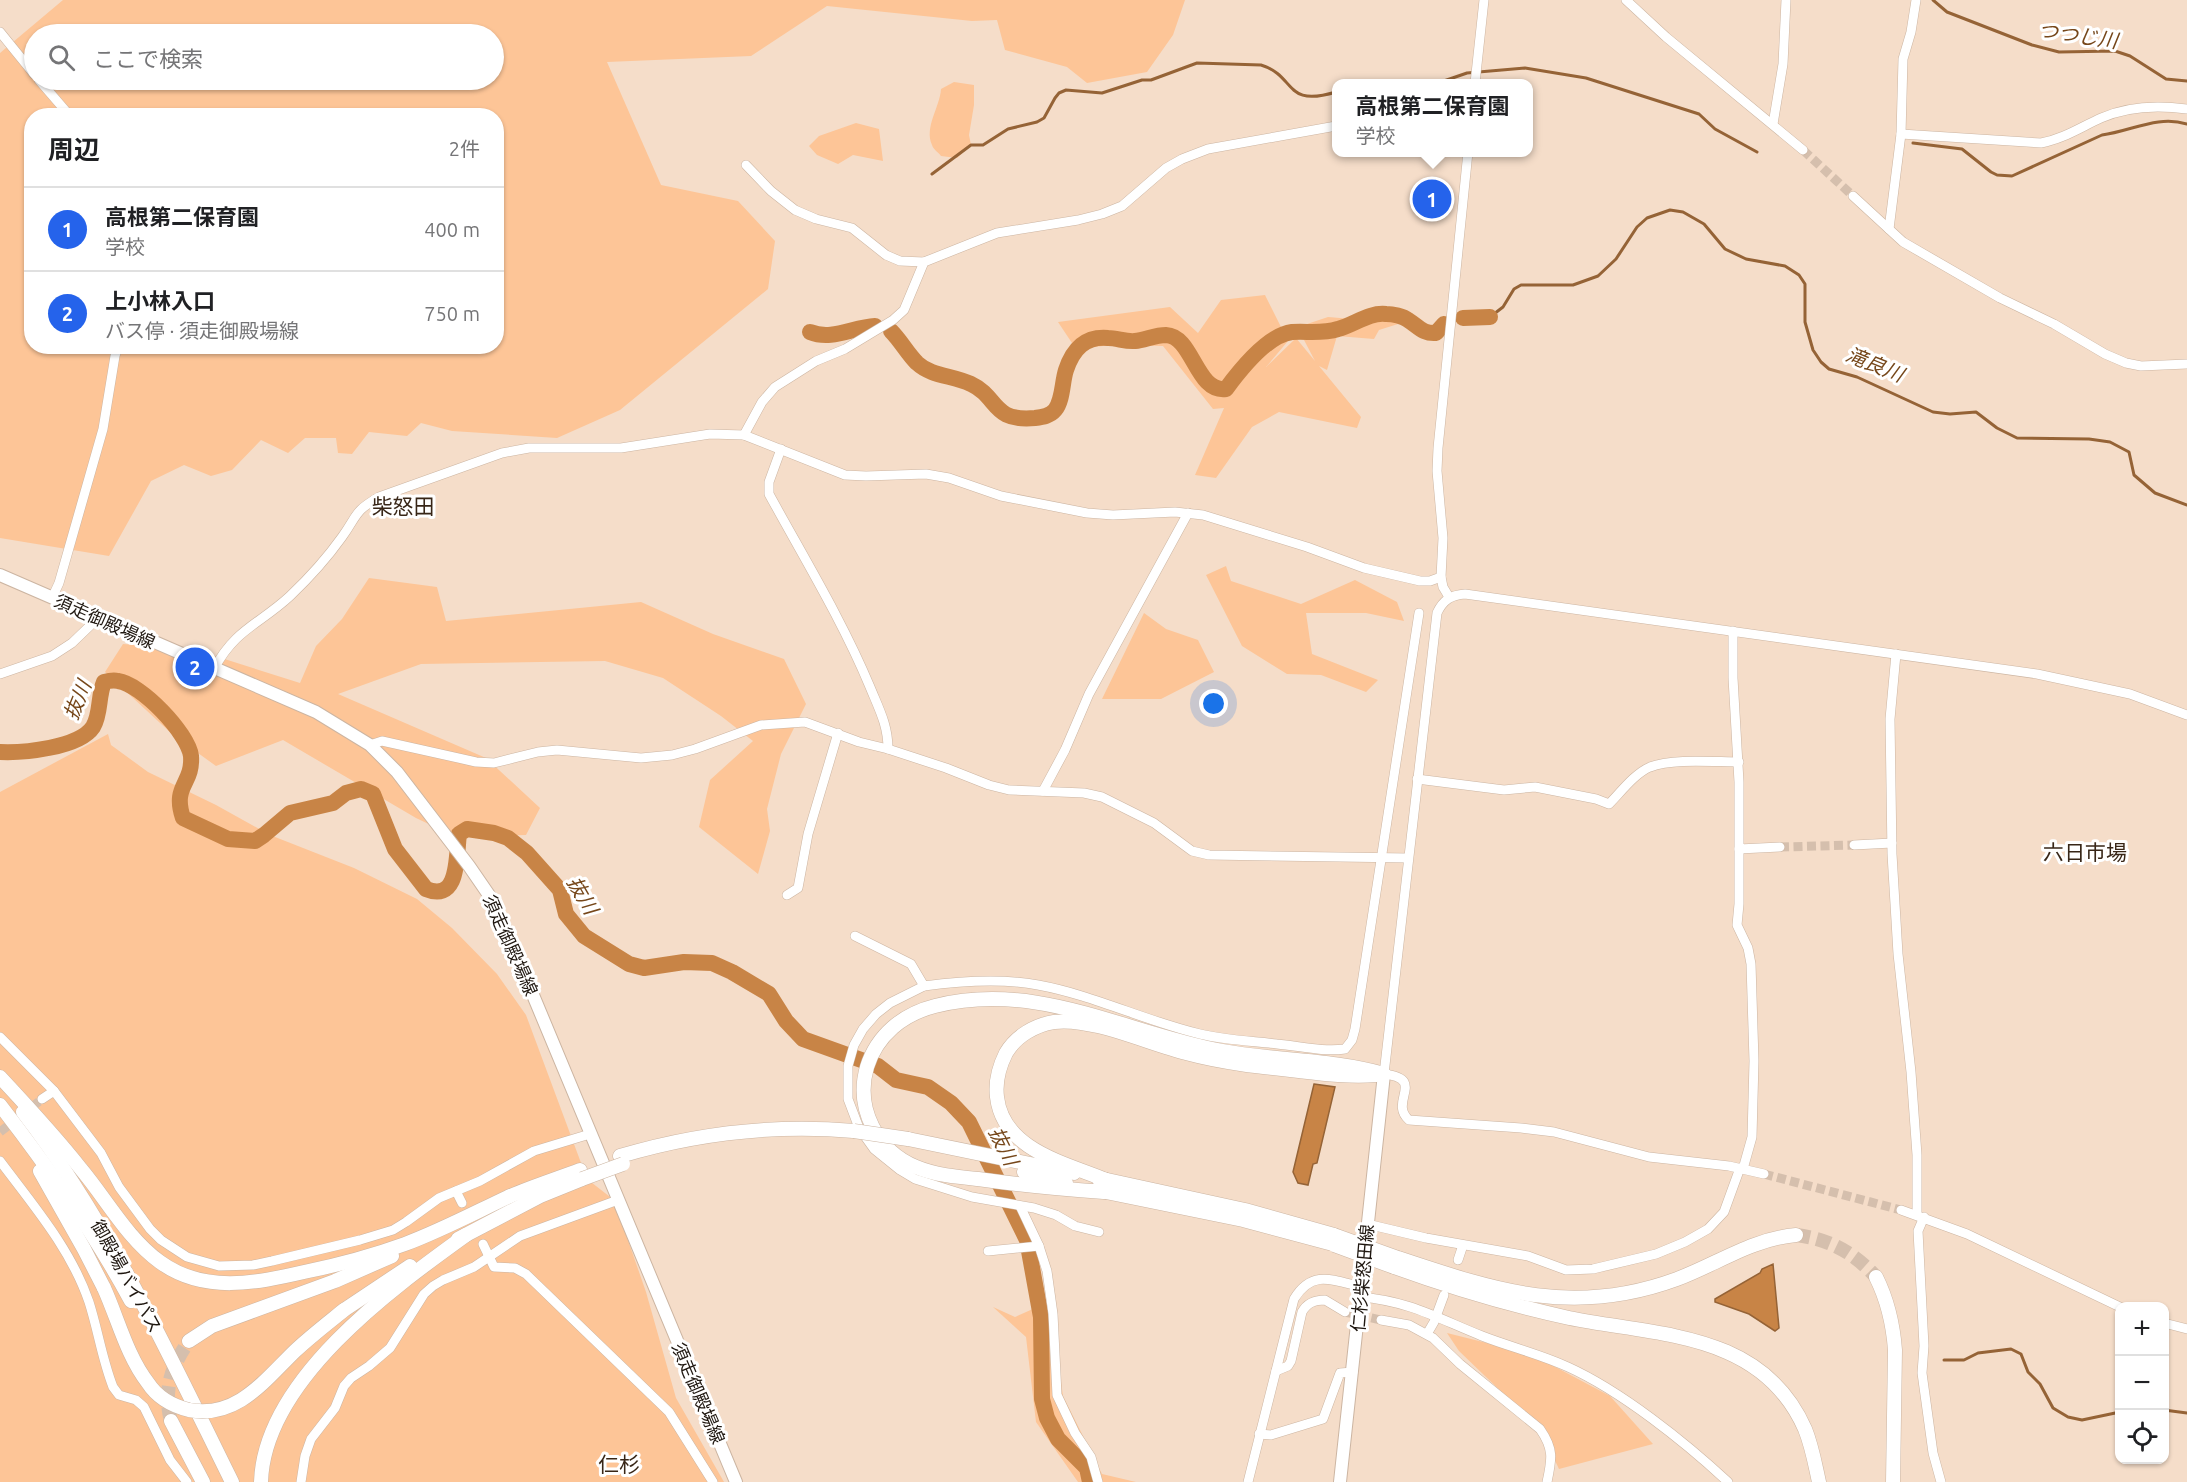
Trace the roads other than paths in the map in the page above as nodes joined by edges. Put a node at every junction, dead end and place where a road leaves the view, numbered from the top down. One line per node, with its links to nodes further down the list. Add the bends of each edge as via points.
1 (1484, 0): 7 (street)
2 (1626, 0): 11 (street)
3 (1786, 0): 11 (street, via 1783,64)
4 (1916, 0): 13 (street, via 1903,59)
5 (0, 32): 6 (street)
6 (24, 62)
7 (1476, 79)
8 (48, 90): 9 (street)
9 (63, 108)
10 (2187, 109): 13 (street, via 2124,109 2041,143)
11 (1773, 124): 14 (street)
12 (1332, 127): 19 (street, via 1208,149 1166,168 1122,206 1102,214 997,233)
13 (1901, 134): 18 (street)
14 (1803, 150)
15 (1468, 157): 26 (street, via 1438,448)
16 (746, 165): 19 (street, via 795,210 852,228 900,261)
17 (1853, 196): 18 (street)
18 (1889, 230): 21 (street, via 1903,243 2105,354 2141,366)
19 (924, 262): 22 (street, via 904,310 845,350 816,361 775,387)
20 (116, 354): 28 (street, via 103,429)
21 (2187, 364)
22 (744, 435): 23 (street); 33 (street, via 710,434 621,448 516,450 379,497 360,507 344,535 319,565 289,597 235,638)
23 (781, 449): 24 (street, via 845,475 926,474 1001,496 1087,513); 38 (street, via 769,482 769,494 855,651 888,731)
24 (1188, 513): 26 (street, via 1364,568 1420,581); 41 (street, via 1089,694)
25 (0, 575): 28 (main road, 須走御殿場線)
26 (1441, 577): 27 (street)
27 (1449, 597): 31 (street, via 1465,594); 40 (street, via 1437,613)
28 (52, 598): 30 (main road, 須走御殿場線)
29 (1419, 613): 46 (street)
30 (98, 618): 33 (main road, 須走御殿場線); 34 (street, via 52,656)
31 (1734, 631): 32 (street); 39 (street)
32 (1896, 654): 35 (street, via 2083,682); 42 (street, via 1890,719)
33 (214, 669): 37 (main road, 須走御殿場線, via 316,712)
34 (0, 674)
35 (2187, 715)
36 (838, 733): 37 (street, via 790,721 761,725 672,755 641,758 557,750 494,763 382,741); 38 (street); 48 (street, via 808,834 798,888)
37 (370, 745): 58 (main road, 須走御殿場線, via 397,772 491,898)
38 (888, 749): 41 (street, via 989,785)
39 (1739, 762): 40 (street, via 1651,767 1609,804 1535,787 1504,790); 45 (street)
40 (1417, 779): 47 (street)
41 (1043, 791): 46 (street, via 1102,797 1154,823 1192,851 1209,855)
42 (1892, 843): 43 (street); 71 (street)
43 (1854, 845)
44 (1780, 847): 45 (street)
45 (1739, 849): 60 (street, via 1737,924 1751,964 1754,1061 1752,1137)
46 (1382, 857): 47 (street); 50 (street, via 1355,1029 1345,1048 1322,1050 1200,1034 1038,985 974,982)
47 (1408, 858): 52 (street)
48 (787, 895)
49 (855, 936): 50 (street, via 911,964)
50 (924, 986): 69 (street, via 876,1014 854,1045 848,1066 848,1098 853,1114 874,1149 915,1179 972,1197)
51 (0, 1037): 54 (street)
52 (1384, 1074): 60 (street, via 1402,1078 1405,1083 1402,1110 1409,1120 1554,1132 1649,1157); 63 (highway, via 1357,1066 1220,1051 1082,1011 1019,1000 973,1000 934,1006 905,1018 881,1039 872,1054 864,1085 867,1113 878,1138 890,1150 929,1172 972,1179); 65 (highway, via 1355,1077 1250,1065 1187,1053 1082,1023 1041,1025 1017,1039 1002,1060 996,1088 1002,1116 1020,1140); 72 (main road, 仁杉柴怒田線)
53 (0, 1079): 64 (highway, via 42,1120 140,1244 160,1263 206,1282 257,1282 363,1257 406,1243); 101 (highway, 御殿場バイパス, via 60,1164 125,1269)
54 (54, 1091): 55 (street); 66 (street, via 150,1229 173,1249 202,1263 252,1265 360,1240 393,1230 432,1202)
55 (42, 1099)
56 (0, 1105): 100 (highway, 御殿場バイパス, via 51,1172 117,1274)
57 (0, 1113): 74 (highway, bridge, via 51,1189 104,1288 149,1385 172,1404 197,1411 240,1402 344,1310)
58 (591, 1134): 66 (street, via 534,1151); 67 (main road, 須走御殿場線)
59 (0, 1161): 98 (street, via 41,1214 74,1269 88,1300 113,1387 119,1395 144,1407 170,1460)
60 (1741, 1168): 61 (street); 77 (street, via 1727,1205 1713,1224 1678,1245 1640,1259 1571,1271 1528,1256)
61 (1764, 1174)
62 (581, 1175): 63 (highway, via 621,1160 744,1139 854,1135 958,1154); 64 (highway); 74 (highway)
63 (1029, 1175): 65 (highway); 65 (highway)
64 (537, 1186): 93 (highway, via 375,1264 212,1326)
65 (1105, 1186): 82 (highway, bridge, via 1245,1210)
66 (456, 1191): 68 (street)
67 (618, 1200): 80 (street, via 520,1236); 105 (main road, 須走御殿場線)
68 (462, 1203)
69 (1020, 1206): 73 (street); 78 (street)
70 (1901, 1210): 71 (street)
71 (1920, 1216): 86 (street, via 1967,1234); 113 (street, via 1922,1373)
72 (1367, 1224): 77 (street); 84 (main road, 仁杉柴怒田線)
73 (1099, 1232)
74 (466, 1235): 102 (highway, via 388,1295 309,1372 269,1436)
75 (1796, 1235): 82 (highway, via 1760,1241 1659,1285 1590,1298 1540,1297)
76 (483, 1244): 80 (street)
77 (1463, 1245): 81 (street)
78 (1035, 1247): 79 (street); 106 (street, via 1047,1271 1057,1395 1091,1457)
79 (988, 1251)
80 (489, 1257): 103 (street, via 433,1286 390,1348 351,1378 335,1408 311,1439); 104 (street, via 494,1268 515,1268 526,1274 669,1412)
81 (1458, 1260)
82 (1396, 1262): 111 (highway, via 1497,1302 1670,1334 1724,1350 1771,1380 1789,1402 1804,1429)
83 (1876, 1277): 112 (highway, via 1890,1310 1894,1339)
84 (1361, 1292): 88 (street); 94 (street, via 1320,1279 1309,1281 1300,1289); 95 (main road, 仁杉柴怒田線)
85 (1444, 1295): 88 (street)
86 (2115, 1305)
87 (1345, 1311): 94 (street, via 1325,1300 1306,1306 1291,1361)
88 (1437, 1316): 92 (street); 110 (street, via 1585,1376 1652,1421)
89 (1381, 1320): 92 (street, via 1409,1325)
90 (2169, 1324): 91 (street)
91 (2187, 1329)
92 (1427, 1334): 109 (street, via 1540,1429 1552,1458)
93 (189, 1341)
94 (1276, 1371): 97 (street)
95 (1353, 1372): 97 (street, via 1340,1373 1323,1419 1271,1435); 108 (main road, 仁杉柴怒田線)
96 (171, 1421): 99 (highway)
97 (1259, 1434): 107 (street)
98 (187, 1482)
99 (203, 1482)
100 (223, 1482)
101 (232, 1482)
102 (261, 1482)
103 (302, 1482)
104 (713, 1482)
105 (736, 1482)
106 (1098, 1482)
107 (1248, 1482)
108 (1340, 1482)
109 (1547, 1482)
110 (1728, 1482)
111 (1819, 1482)
112 (1893, 1482)
113 (1941, 1482)

